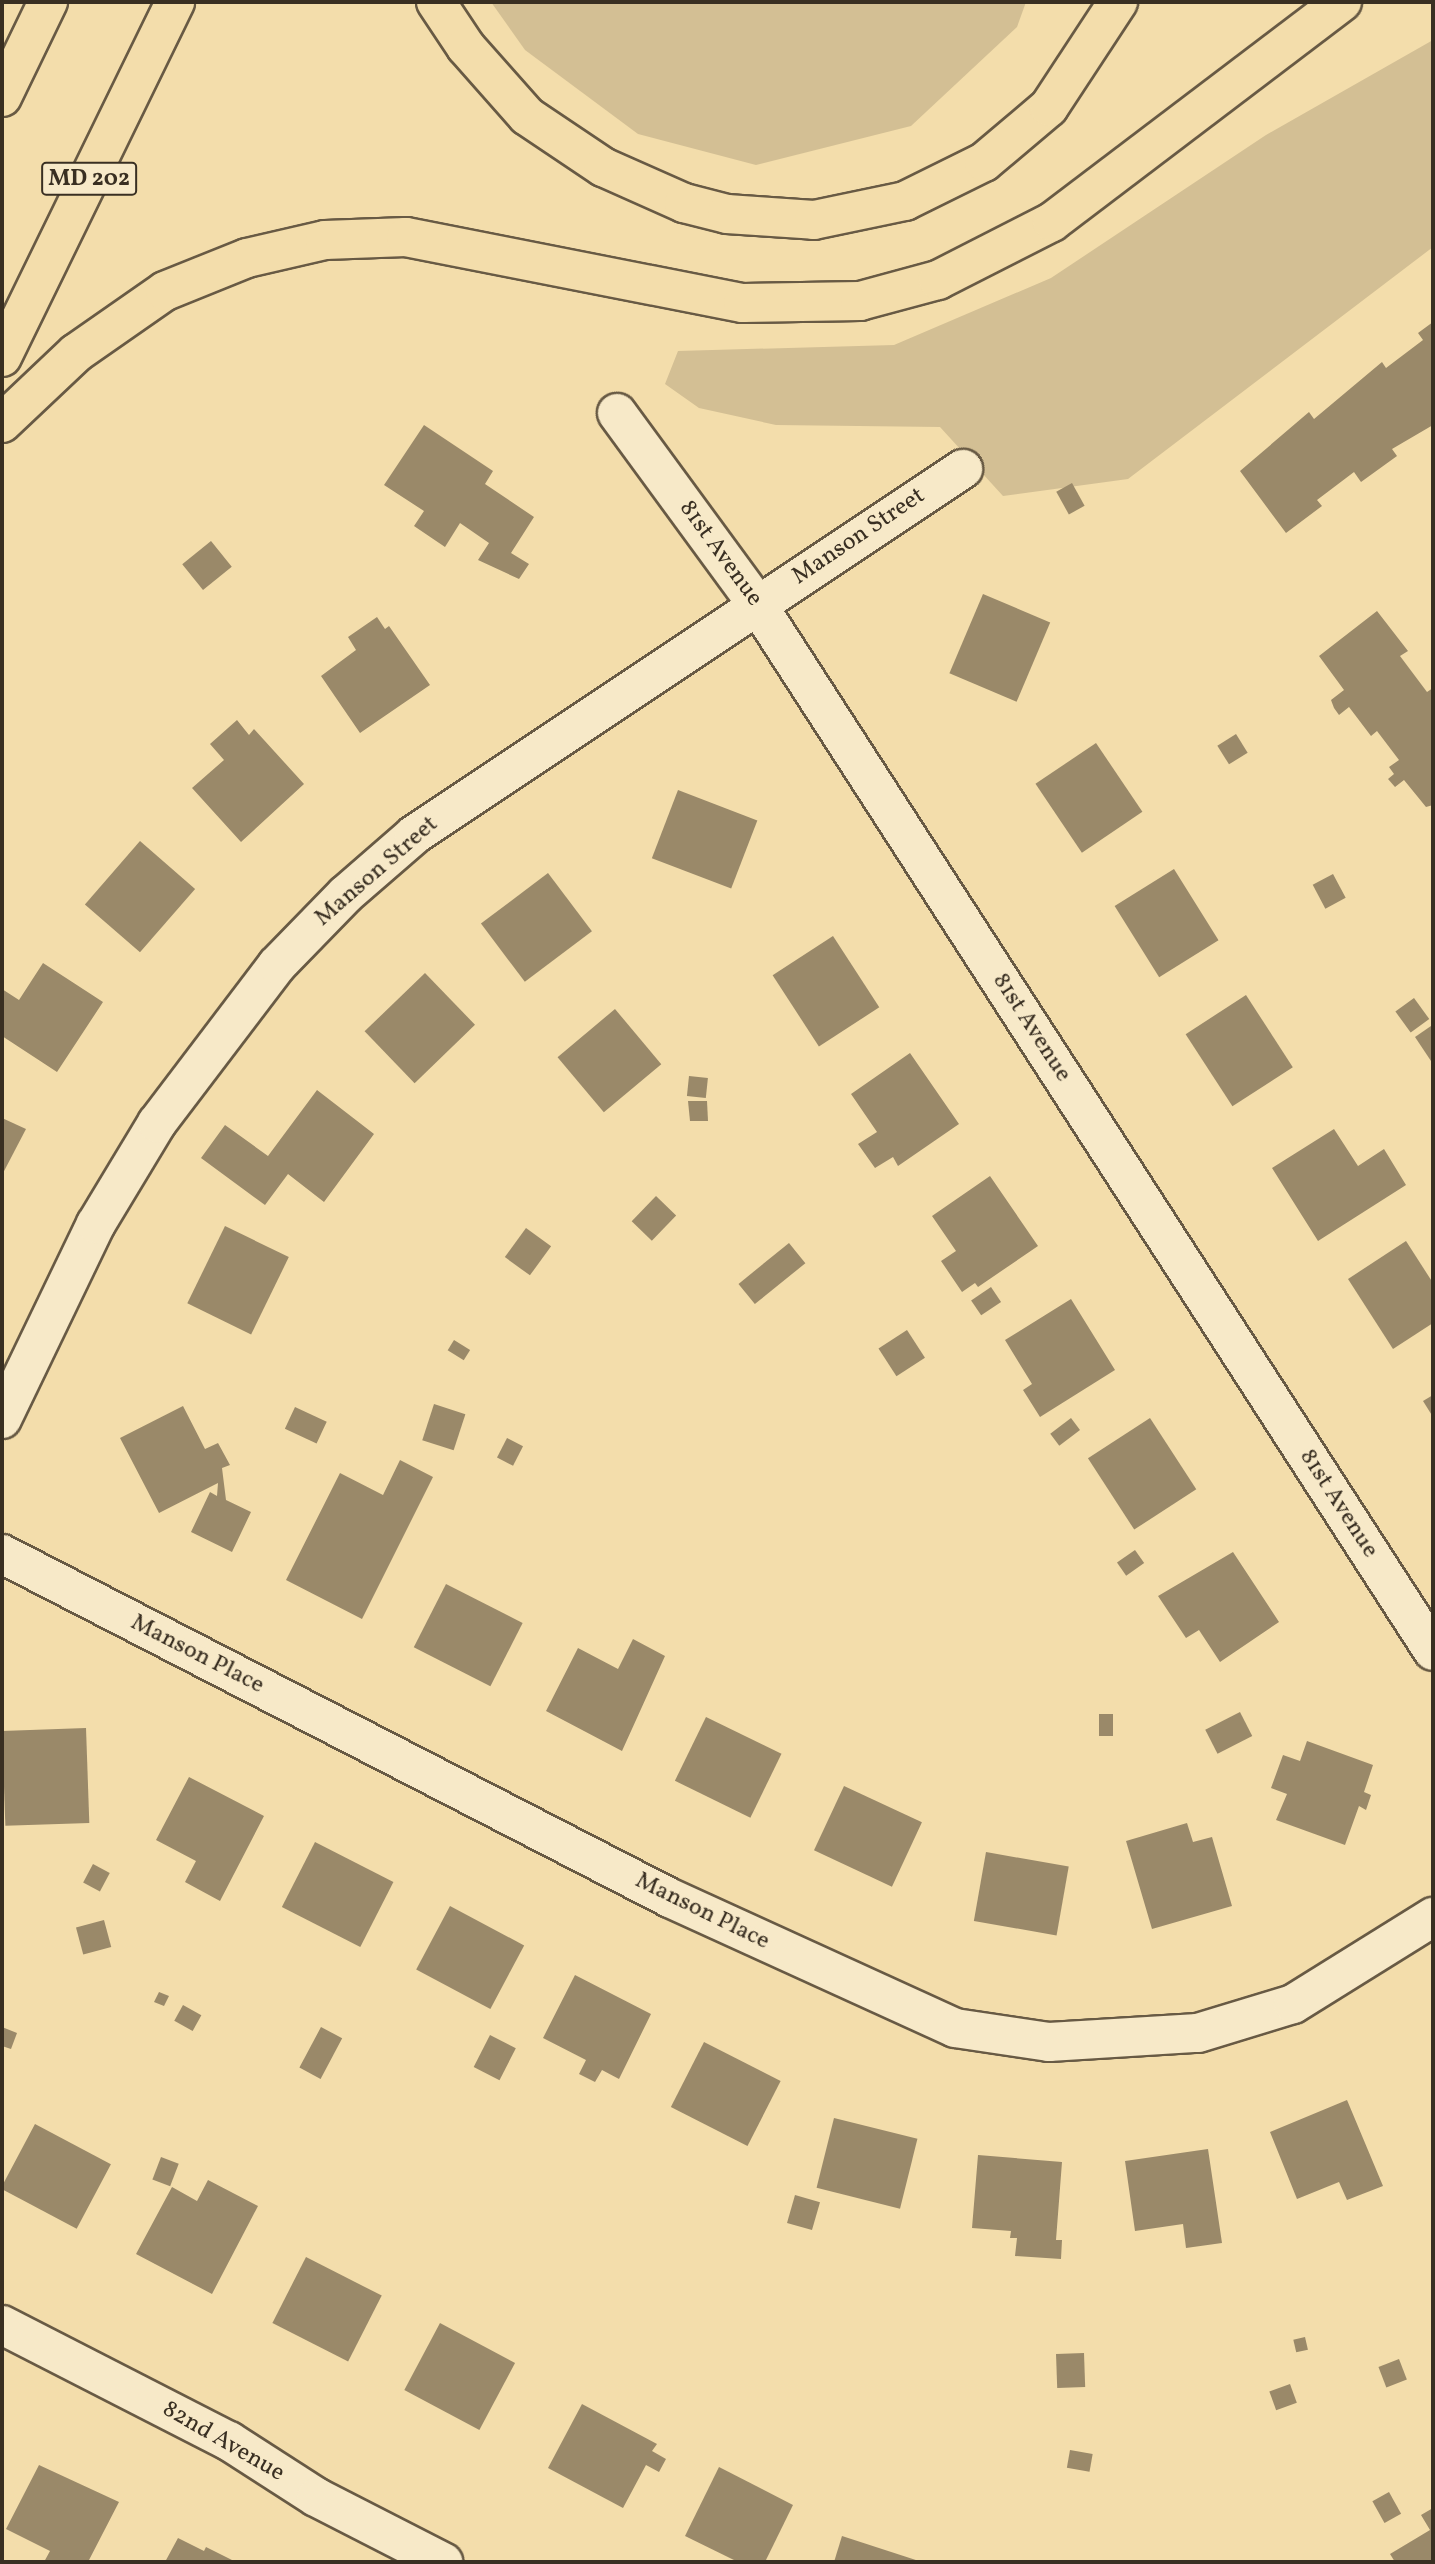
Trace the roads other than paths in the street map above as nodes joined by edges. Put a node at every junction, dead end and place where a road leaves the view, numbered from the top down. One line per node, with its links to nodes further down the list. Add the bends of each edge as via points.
1 (48, 2): 6 (main road)
2 (175, 2): 7 (main road, MD 202)
3 (436, 2): 4 (main road, via 487,74 527,116 603,167 684,203 727,214 814,220 905,201 984,162 1049,107)
4 (1118, 2)
5 (1342, 2): 9 (main road, via 1052,222 938,280 860,301 781,306 698,296 406,237 312,242 204,272 165,291 76,353)
6 (2, 97)
7 (2, 357)
8 (617, 413): 11 (street, 81st Avenue)
9 (2, 423)
10 (963, 469): 11 (street, Manson Street)
11 (757, 604): 12 (street, Manson Street, via 414,835 277,965 157,1123 96,1224); 14 (street, 81st Avenue)
12 (2, 1419)
13 (2, 1554): 15 (street, Manson Place, via 670,1898 956,2028 1049,2042 1198,2033 1293,2004)
14 (1433, 1651)
15 (1433, 1917)
16 (2, 2325): 17 (street, 82nd Avenue, via 229,2441 316,2497)
17 (443, 2562)

